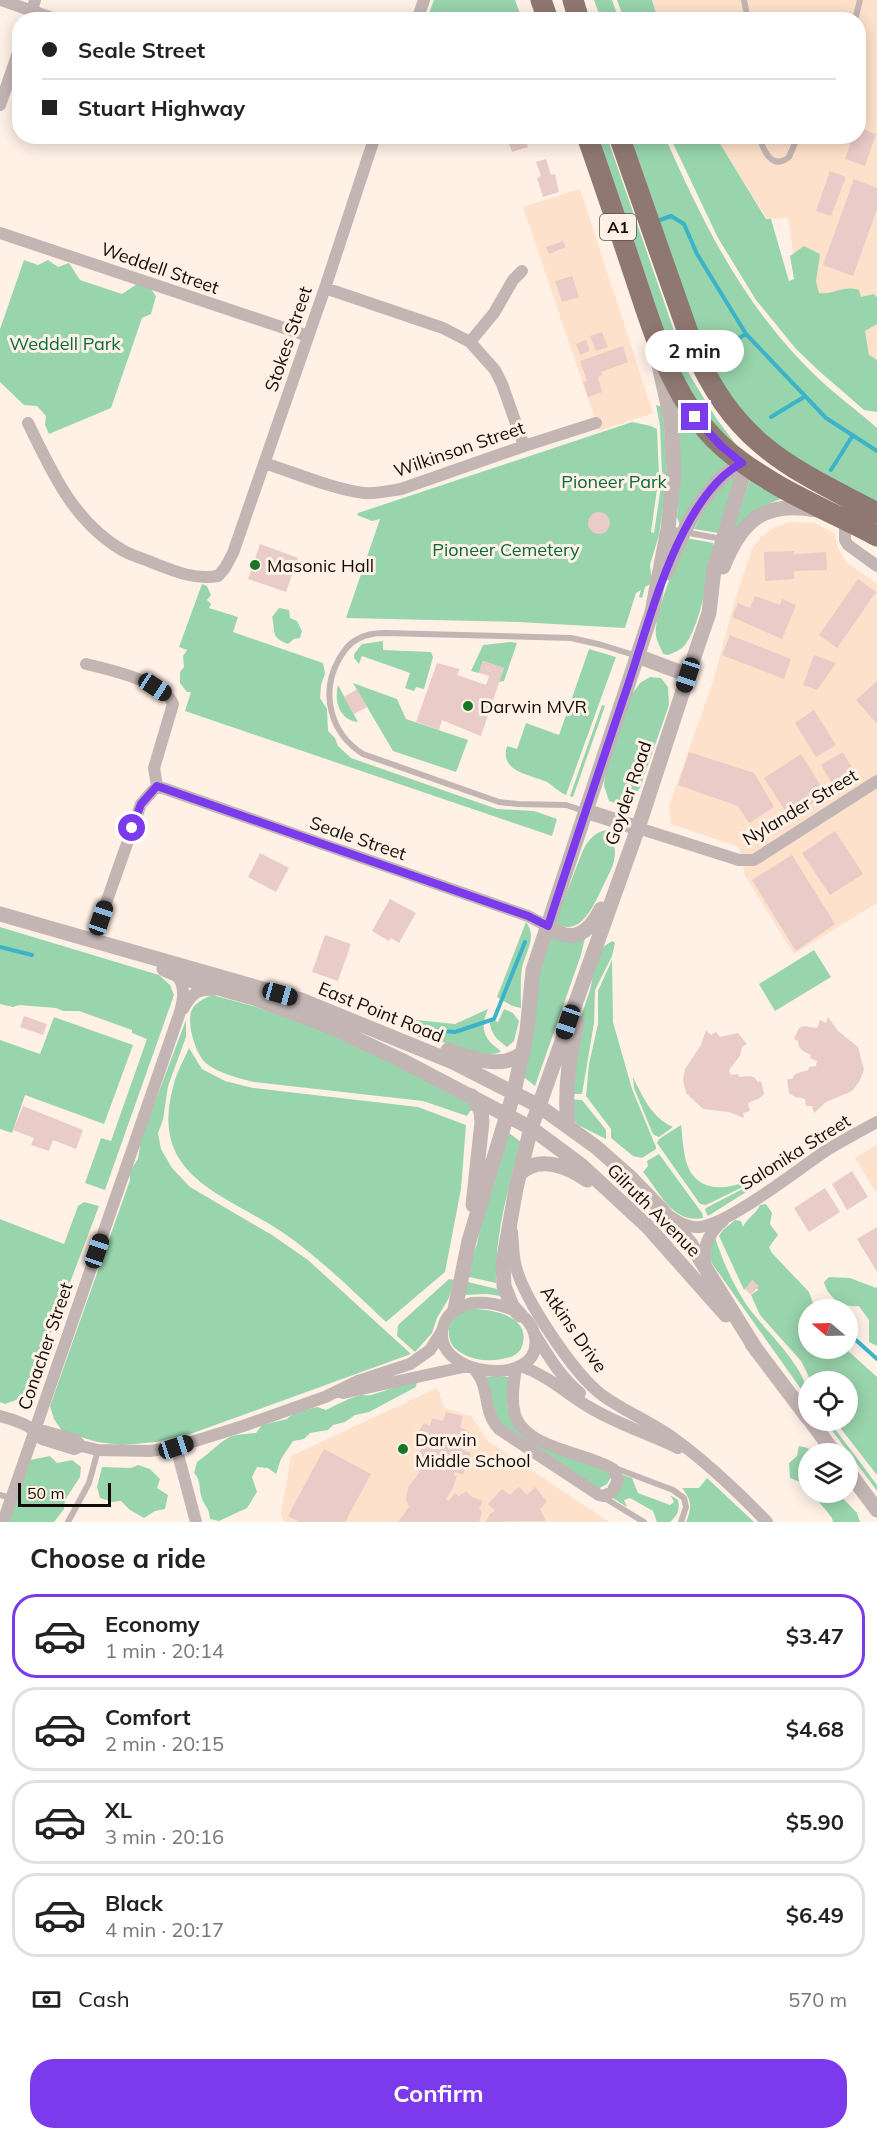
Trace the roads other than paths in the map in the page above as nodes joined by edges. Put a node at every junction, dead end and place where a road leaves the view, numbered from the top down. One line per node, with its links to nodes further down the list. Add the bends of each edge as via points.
1 (1, 0): 2 (street)
2 (32, 10)
3 (12, 70): 4 (street)
4 (0, 105)
5 (372, 144): 12 (street, Stokes Street)
6 (590, 144): 13 (highway, A1)
7 (622, 144): 16 (highway, A1, via 692,344)
8 (762, 144): 9 (lane, via 768,158 782,161)
9 (795, 144)
10 (0, 233): 14 (street, Weddell Street)
11 (522, 271): 15 (street)
12 (325, 288): 14 (street, Stokes Street); 15 (street, via 443,328)
13 (648, 318): 21 (highway, A1, via 664,362 684,399 708,433); 25 (street, via 673,435 674,480)
14 (308, 336): 20 (street, Stokes Street)
15 (470, 342): 19 (street, via 495,370)
16 (727, 409): 21 (highway, via 745,450); 22 (highway, A1, via 774,456)
17 (28, 423): 20 (street, Stokes Street, via 56,480 80,516 100,536 124,551 193,577 218,576 225,568)
18 (596, 423): 19 (street, Wilkinson Street)
19 (524, 446): 20 (street, Wilkinson Street, via 383,492 345,489)
20 (264, 463)
21 (745, 463): 22 (highway, via 775,466); 24 (highway, A1); 26 (street, via 732,469 715,486); 28 (street, Goyder Road)
22 (843, 495): 23 (highway, A1)
23 (877, 513)
24 (845, 519): 27 (highway, A1); 29 (street, via 848,545); 31 (street, via 789,507 753,519 730,550)
25 (668, 529): 26 (lane); 30 (street)
26 (684, 532): 28 (lane); 30 (street)
27 (877, 536)
28 (723, 539): 31 (street, Goyder Road, via 714,569)
29 (877, 566)
30 (652, 612): 32 (street)
31 (709, 613): 34 (street, Goyder Road)
32 (637, 656): 34 (street); 37 (street); 37 (lane, via 571,638 386,633 363,636 352,643 332,676 329,695 334,723 342,736 363,754 499,802 566,805)
33 (86, 664): 36 (street, via 132,677 155,687 172,701 154,768)
34 (688, 675): 38 (street, Goyder Road)
35 (877, 782): 38 (street, Nylander Street, via 754,860 739,860)
36 (157, 786): 41 (street, Seale Street); 42 (street, via 141,804)
37 (586, 811): 38 (street); 41 (street)
38 (638, 828): 39 (street, Goyder Road)
39 (631, 847): 41 (street, via 591,926 581,934 568,936); 44 (street, Goyder Road)
40 (0, 914): 42 (street, East Point Road)
41 (548, 926): 49 (street, via 533,970)
42 (93, 940): 43 (street, East Point Road)
43 (133, 952): 45 (street, East Point Road); 48 (street, East Point Road, via 301,1000)
44 (591, 955): 52 (street, Goyder Road); 55 (street, via 569,1065)
45 (174, 973): 46 (street, East Point Road); 47 (street, Conacher Street, via 183,988)
46 (236, 993): 47 (street, Conacher Street, via 200,990); 51 (street, East Point Road, via 329,1026)
47 (180, 1012): 74 (street, Conacher Street)
48 (407, 1042): 49 (street, via 493,1062 510,1060); 50 (street, East Point Road)
49 (523, 1052): 50 (street)
50 (514, 1092): 52 (street, East Point Road); 53 (street)
51 (472, 1096): 53 (street, East Point Road); 62 (street, via 481,1111 482,1122)
52 (539, 1106): 55 (street, Gilruth Avenue); 56 (street, Goyder Road)
53 (508, 1114): 56 (street, Gilruth Avenue); 62 (street)
54 (877, 1122): 60 (street, Salonika Street)
55 (568, 1126): 58 (street, Gilruth Avenue, via 613,1161)
56 (531, 1128): 57 (street, Goyder Road); 59 (street, Gilruth Avenue, via 581,1166)
57 (520, 1174): 59 (street, via 536,1164 560,1167 581,1176); 61 (street, Goyder Road)
58 (662, 1210): 60 (street, Salonika Street, via 679,1222 696,1227); 63 (street, Gilruth Avenue)
59 (631, 1212): 68 (street, Gilruth Avenue, via 667,1247)
60 (733, 1213): 63 (street, Salonika Street, via 709,1236 704,1253)
61 (511, 1216): 65 (street, Goyder Road, via 504,1253 504,1286); 76 (street, Atkins Drive, via 515,1263 526,1295 572,1363 603,1395)
62 (469, 1241): 64 (street)
63 (707, 1269): 68 (street, Gilruth Avenue)
64 (455, 1309): 65 (street, via 480,1302 501,1305); 67 (street)
65 (520, 1315): 66 (street)
66 (532, 1330): 70 (street, via 533,1351); 76 (street, Atkins Drive, via 558,1370 578,1391 596,1404)
67 (442, 1331): 69 (street, via 449,1354); 71 (street, via 430,1350 410,1364)
68 (757, 1351): 72 (street, Gilruth Avenue)
69 (470, 1366): 70 (street, via 496,1371); 71 (street); 81 (street, via 480,1374 489,1414 499,1429)
70 (518, 1367): 78 (street, Atkins Drive, via 552,1380 597,1411); 79 (street, via 514,1412 524,1430 543,1442)
71 (325, 1397): 75 (street)
72 (798, 1405)
73 (0, 1416): 74 (street)
74 (37, 1432): 77 (street, via 53,1443); 82 (street, Conacher Street)
75 (176, 1447): 77 (street); 86 (street)
76 (687, 1449): 78 (street, Atkins Drive)
77 (98, 1450): 85 (lane, via 89,1483)
78 (705, 1464): 89 (street, Atkins Drive)
79 (606, 1465): 81 (street, via 616,1472 618,1480 612,1492); 88 (lane, via 681,1494 686,1507)
80 (858, 1484): 83 (street)
81 (599, 1495): 87 (lane)
82 (6, 1496): 84 (street, Conacher Street)
83 (877, 1510)
84 (3, 1522)
85 (68, 1522)
86 (196, 1522)
87 (644, 1522)
88 (681, 1522)
89 (767, 1522)

